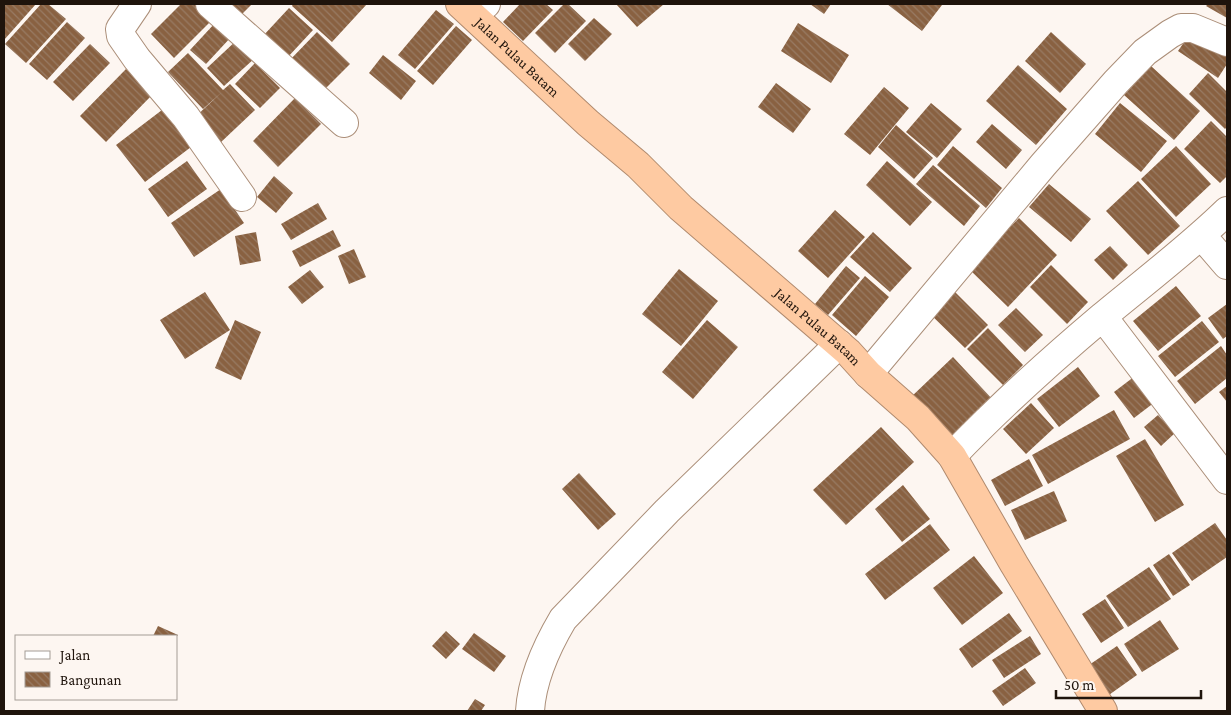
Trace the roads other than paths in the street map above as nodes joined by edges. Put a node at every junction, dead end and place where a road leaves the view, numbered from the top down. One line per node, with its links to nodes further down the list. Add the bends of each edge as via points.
1 (137, 4): 6 (street, via 120,29 121,36 186,117)
2 (210, 4): 5 (street)
3 (473, 7): 11 (highway, Jalan Pulau Batam, via 588,123)
4 (1227, 42): 12 (street, via 1192,28 1181,28 1145,52 1043,165)
5 (344, 123)
6 (242, 197)
7 (1227, 211): 8 (street)
8 (1202, 236): 9 (street); 10 (street)
9 (1227, 265)
10 (1102, 317): 13 (street, via 1004,403); 14 (street)
11 (839, 344): 12 (highway, Jalan Pulau Batam); 15 (street, via 563,619 534,684)
12 (868, 374): 13 (highway, Jalan Pulau Batam, via 918,418)
13 (952, 456): 16 (highway, Jalan Pulau Batam)
14 (1227, 480)
15 (530, 711)
16 (1103, 711)

